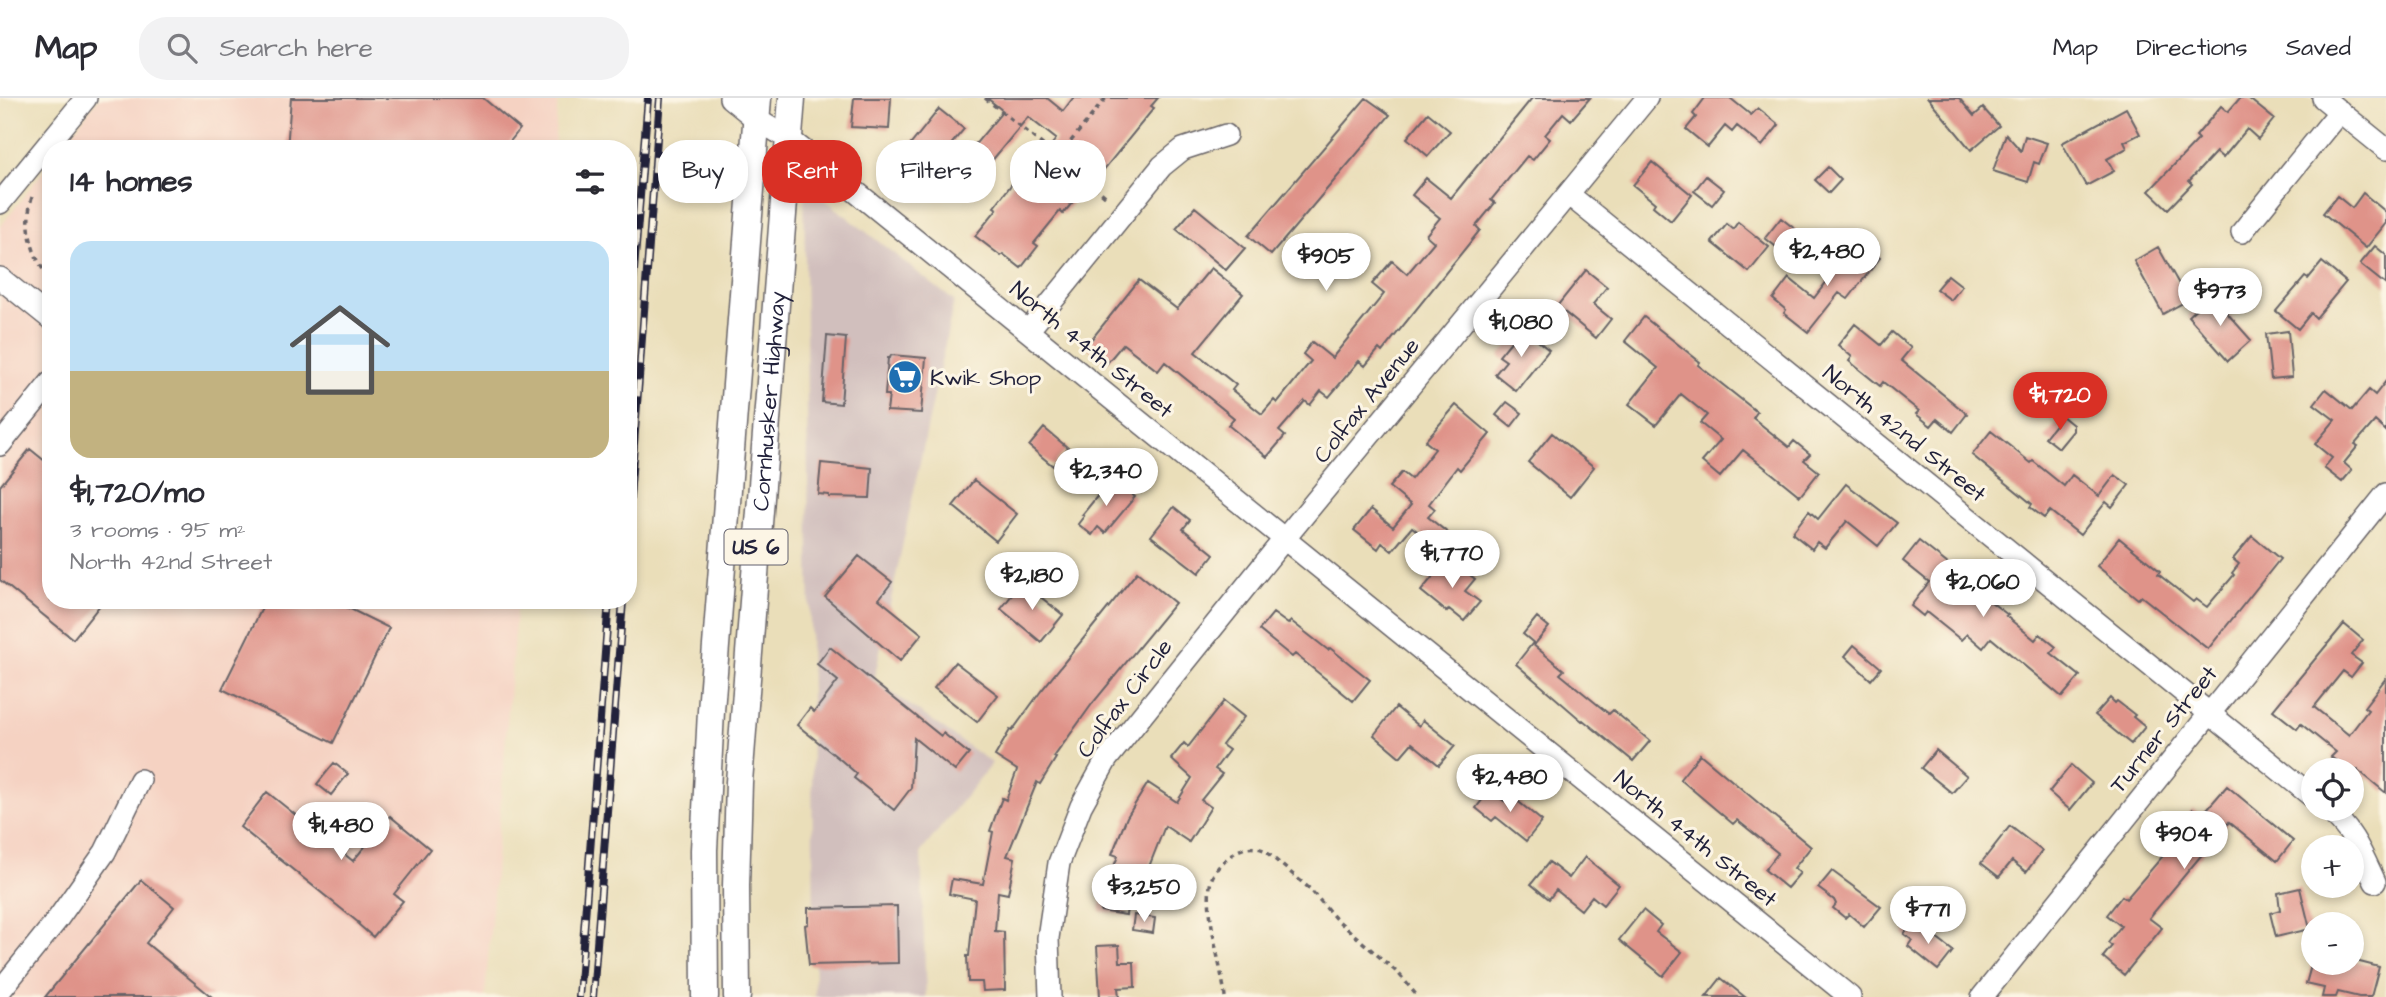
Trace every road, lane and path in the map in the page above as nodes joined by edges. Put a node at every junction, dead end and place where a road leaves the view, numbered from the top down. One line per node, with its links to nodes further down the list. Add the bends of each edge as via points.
1 (86, 98): 11 (street)
2 (730, 98): 7 (street, North 44th Street)
3 (792, 98): 10 (main road, Cornhusker Highway / US 6)
4 (985, 98): 12 (path)
5 (1106, 98): 13 (path)
6 (1647, 98): 17 (street, Colfax Avenue)
7 (756, 105): 10 (street, North 44th Street); 36 (main road, Cornhusker Highway / US 6, via 710,725 704,850)
8 (2332, 105): 14 (street); 21 (street)
9 (1226, 135): 25 (street, via 1183,149 1162,166)
10 (789, 139): 25 (street, North 44th Street); 37 (main road, Cornhusker Highway / US 6, via 739,782)
11 (52, 140)
12 (1036, 140)
13 (1072, 140)
14 (2386, 149)
15 (42, 152): 20 (street)
16 (35, 188): 22 (path, via 30,239)
17 (1568, 194): 29 (street, Colfax Avenue); 30 (street, North 42nd Street)
18 (1106, 197): 19 (path)
19 (1109, 199)
20 (0, 203)
21 (2242, 232)
22 (42, 267)
23 (0, 278): 24 (street)
24 (42, 312)
25 (1028, 331): 29 (street, North 44th Street)
26 (42, 393): 27 (street)
27 (0, 445)
28 (2386, 494): 30 (street, Turner Street)
29 (1285, 539): 38 (street, Colfax Circle, via 1126,732 1090,787 1065,844 1055,883 1048,939); 41 (street, North 44th Street)
30 (2209, 713): 32 (street, North 42nd Street); 42 (street, Turner Street)
31 (140, 780): 35 (street, via 105,852)
32 (2301, 787)
33 (2341, 821): 34 (street, via 2356,839)
34 (2375, 882)
35 (0, 991)
36 (705, 997)
37 (737, 997)
38 (1050, 997)
39 (1224, 997): 40 (path, via 1209,907 1211,880 1231,855 1256,847 1310,889)
40 (1418, 997)
41 (1850, 997)
42 (1982, 997)

